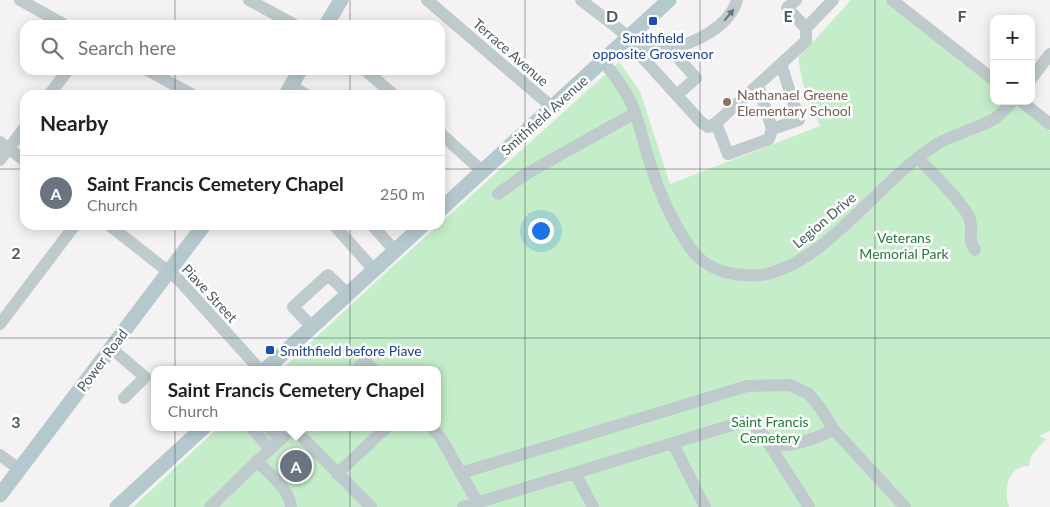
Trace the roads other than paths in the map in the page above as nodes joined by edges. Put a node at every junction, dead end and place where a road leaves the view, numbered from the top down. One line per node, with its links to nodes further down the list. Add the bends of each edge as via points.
1 (20, 0): 11 (street)
2 (249, 0): 12 (street)
3 (341, 0): 13 (main road)
4 (427, 0): 34 (street, Terrace Avenue)
5 (581, 0): 15 (street)
6 (669, 0): 15 (main road, Smithfield Avenue)
7 (737, 0): 16 (street, one-way to 7, via 693,41 722,24 735,8)
8 (796, 0): 14 (street, via 787,8)
9 (834, 0): 14 (street)
10 (892, 0): 25 (street)
11 (56, 20)
12 (286, 20)
13 (329, 20)
14 (806, 28): 19 (street, via 806,41)
15 (633, 43): 16 (street); 18 (main road, Smithfield Avenue); 31 (street)
16 (669, 48): 31 (street, via 696,78)
17 (1050, 54): 20 (street)
18 (603, 61): 34 (main road, Smithfield Avenue); 35 (street, Legion Drive, via 624,89)
19 (781, 64): 26 (street); 38 (street, via 799,120)
20 (1035, 74)
21 (64, 75): 27 (street)
22 (153, 75): 28 (street)
23 (297, 75): 29 (main road)
24 (371, 75): 30 (street)
25 (990, 77)
26 (758, 85): 36 (street); 38 (street)
27 (53, 90)
28 (170, 90)
29 (288, 90)
30 (388, 90)
31 (677, 95): 36 (street, via 701,122 708,127)
32 (1009, 105): 43 (street, Legion Drive, via 995,118 944,140)
33 (1026, 105): 37 (street)
34 (552, 107): 45 (main road, Smithfield Avenue)
35 (635, 113): 43 (street, Legion Drive, via 656,180 679,230 700,260 727,273 759,276 776,272 814,252); 46 (street, via 526,174)
36 (716, 123): 38 (street, via 728,154 769,139)
37 (1050, 124)
38 (772, 129)
39 (20, 132): 41 (street)
40 (445, 137): 45 (street)
41 (4, 146): 42 (street); 44 (street)
42 (20, 158)
43 (918, 158): 54 (street, via 969,217 972,227 970,243)
44 (0, 160)
45 (482, 171): 47 (main road, Smithfield Avenue)
46 (498, 194)
47 (445, 205)
48 (71, 230): 59 (street)
49 (115, 230): 57 (street, Piave Street)
50 (200, 230): 57 (main road, Power Road)
51 (338, 230): 56 (street)
52 (376, 230): 55 (street)
53 (418, 230): 55 (main road)
54 (975, 250)
55 (395, 251): 56 (main road)
56 (374, 270): 58 (main road)
57 (170, 272): 61 (main road, Power Road); 62 (street, Piave Street)
58 (348, 294): 60 (main road); 60 (street, via 328,275 293,307)
59 (0, 324)
60 (312, 327): 63 (main road)
61 (111, 348): 66 (street, via 145,377); 81 (main road, Power Road)
62 (256, 366)
63 (269, 366)
64 (360, 366): 65 (street, via 365,361)
65 (370, 366)
66 (124, 398)
67 (834, 430): 77 (street, via 796,443); 82 (street, via 809,394 790,385 747,386); 95 (street)
68 (200, 431): 87 (main road)
69 (255, 431): 78 (street)
70 (272, 431): 75 (street)
71 (290, 431): 75 (street)
72 (297, 431): 84 (street)
73 (383, 431): 84 (street)
74 (436, 431): 82 (street)
75 (280, 440): 78 (street)
76 (673, 444): 77 (street, via 742,422 760,430); 83 (street); 93 (street)
77 (770, 444): 94 (street)
78 (270, 448): 80 (street)
79 (0, 456): 81 (street)
80 (257, 461): 88 (street); 89 (street, via 289,496)
81 (20, 469): 85 (main road, Power Road)
82 (461, 473): 86 (street)
83 (575, 473): 86 (street); 92 (street)
84 (337, 474): 90 (street)
85 (0, 495)
86 (479, 505): 91 (street)
87 (117, 507)
88 (210, 507)
89 (291, 507)
90 (371, 507)
91 (463, 507)
92 (593, 507)
93 (705, 507)
94 (809, 507)
95 (905, 507)

